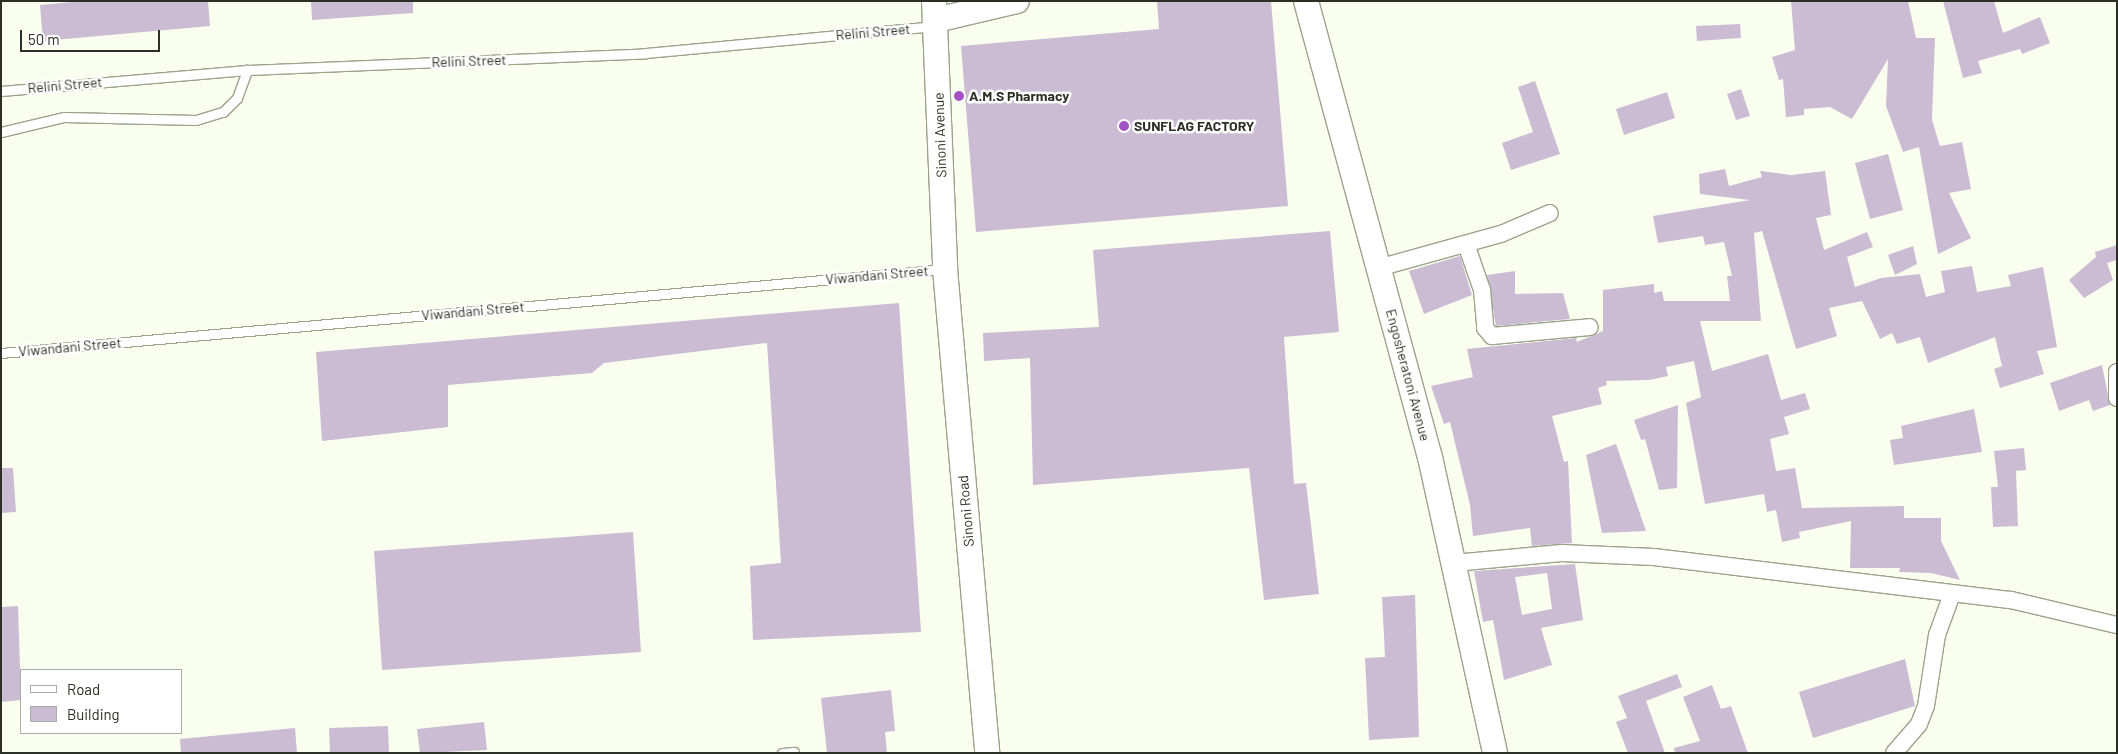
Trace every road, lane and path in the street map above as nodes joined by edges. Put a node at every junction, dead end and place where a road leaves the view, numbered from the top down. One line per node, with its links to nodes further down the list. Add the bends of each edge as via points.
1 (1017, 1): 3 (street)
2 (1306, 1): 9 (street, Engosheratoni Avenue)
3 (935, 16): 4 (lane, Relini Street, via 645,53); 10 (street, Sinoni Avenue)
4 (246, 70): 5 (lane, Relini Street); 6 (lane, via 237,98 223,112 196,120 64,116)
5 (1, 91)
6 (1, 132)
7 (1550, 213): 8 (street)
8 (1466, 244): 9 (street); 11 (street, via 1482,290 1485,328 1492,336)
9 (1378, 268): 15 (street, Engosheratoni Avenue, via 1410,377)
10 (946, 269): 12 (lane, Viwandani Street); 20 (street, Sinoni Road)
11 (1590, 327)
12 (1, 353)
13 (2117, 372): 14 (street)
14 (2117, 398)
15 (1454, 563): 16 (street, via 1562,553 1621,554); 21 (street, Engosheratoni Avenue)
16 (1952, 594): 17 (street, via 2011,600); 22 (street, via 1937,635 1926,706 1919,724)
17 (2117, 625)
18 (794, 752): 19 (lane)
19 (782, 753)
20 (987, 753)
21 (1495, 753)
22 (1894, 753)

